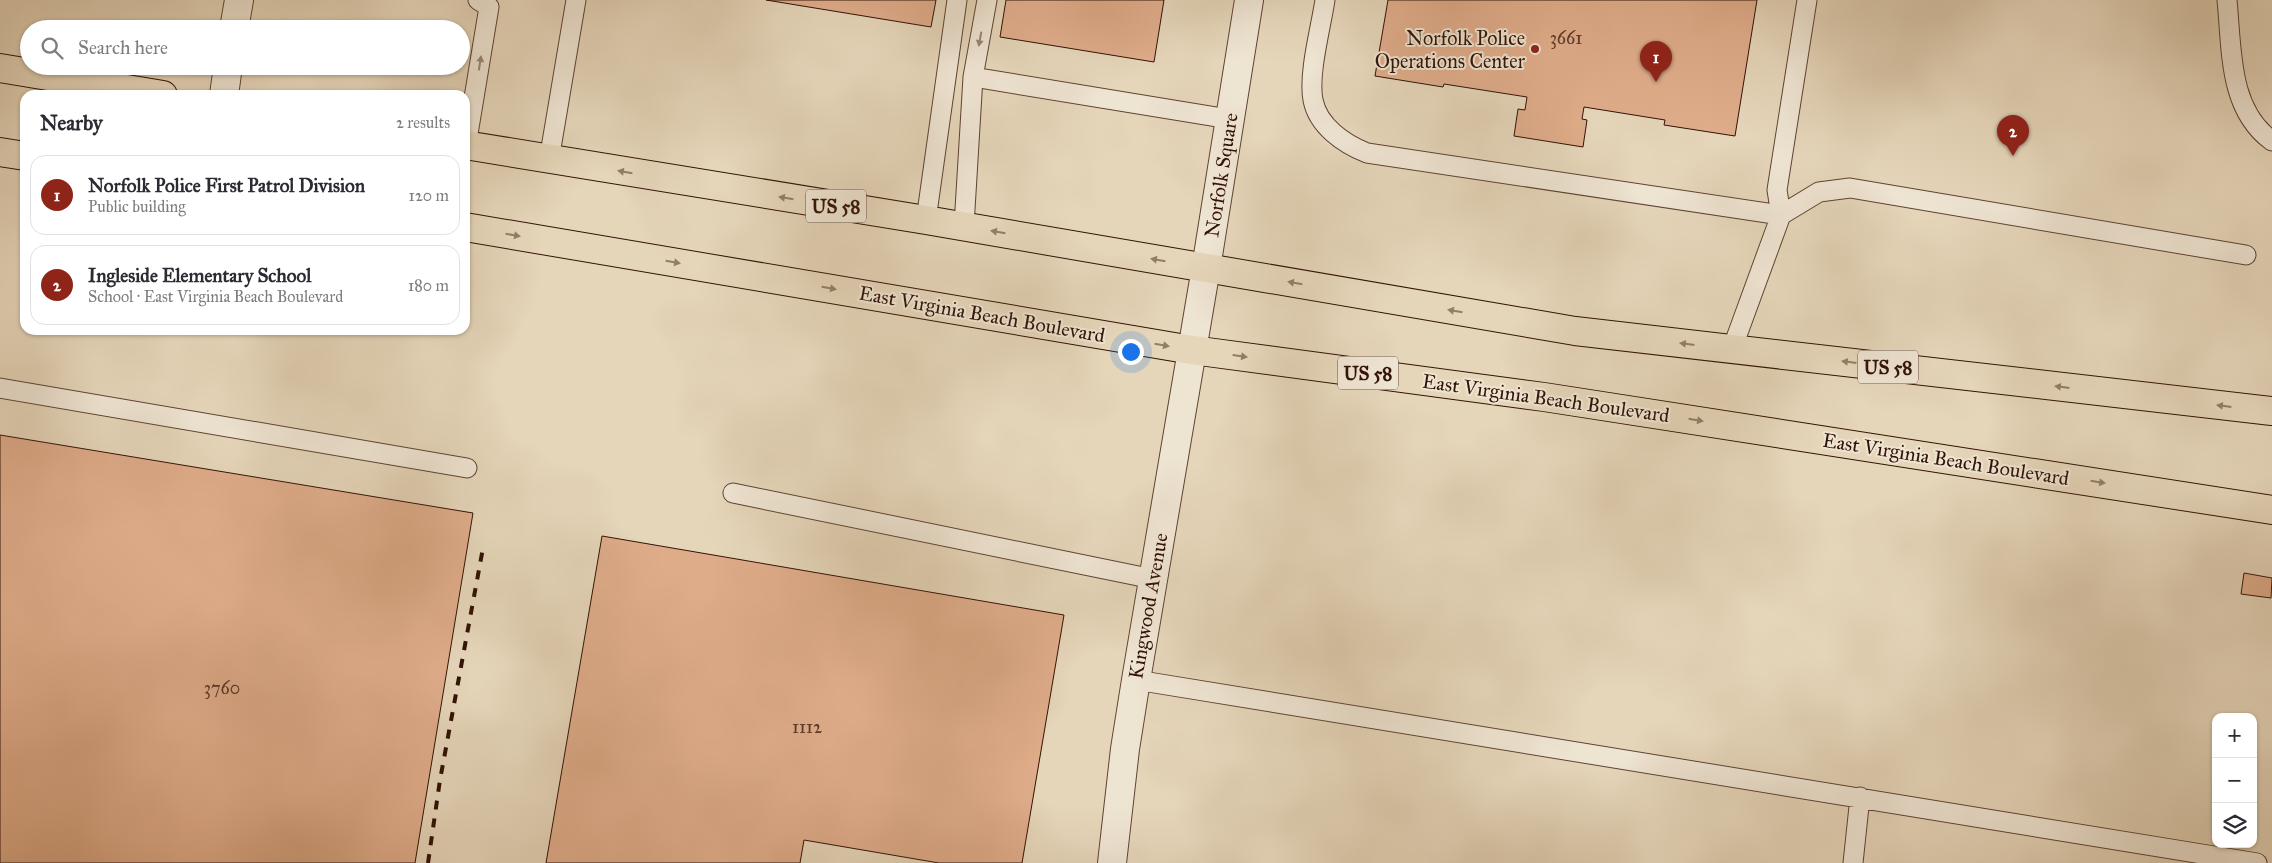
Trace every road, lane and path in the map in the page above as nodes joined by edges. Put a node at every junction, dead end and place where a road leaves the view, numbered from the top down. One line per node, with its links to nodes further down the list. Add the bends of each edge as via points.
1 (239, 0): 10 (street)
2 (478, 0): 19 (lane, one-way to 2, via 488,7)
3 (576, 0): 24 (lane)
4 (957, 0): 26 (lane)
5 (987, 0): 15 (lane, one-way to 15)
6 (1249, 0): 18 (street, Norfolk Square)
7 (1326, 0): 25 (lane, via 1313,77 1313,101 1322,120 1354,148 1367,153)
8 (1807, 0): 25 (lane, via 1776,190)
9 (2227, 0): 20 (lane, via 2235,86 2246,113)
10 (236, 20)
11 (0, 68): 12 (main road)
12 (20, 71)
13 (42, 75): 16 (main road)
14 (227, 75): 17 (street)
15 (973, 77): 18 (lane); 27 (lane)
16 (133, 90)
17 (225, 90)
18 (1229, 119): 30 (street, Norfolk Square)
19 (470, 121)
20 (2272, 141)
21 (470, 147): 24 (main road, US 58)
22 (0, 152): 23 (main road)
23 (20, 155)
24 (549, 160): 26 (main road, US 58, one-way to 24)
25 (1781, 215): 29 (lane, via 1819,192 1850,188); 31 (lane)
26 (926, 220): 27 (main road, US 58)
27 (964, 226): 30 (main road, US 58, one-way to 27)
28 (470, 228): 32 (main road, East Virginia Beach Boulevard / US 58, one-way to 32)
29 (2246, 255)
30 (1206, 268): 31 (main road, US 58, one-way to 30, via 1574,331); 32 (street, Norfolk Square)
31 (1732, 349): 34 (main road, US 58, one-way to 31)
32 (1192, 350): 37 (main road, East Virginia Beach Boulevard / US 58, one-way to 37, via 1581,402); 38 (street, Kingwood Avenue)
33 (0, 388): 35 (lane)
34 (2272, 412)
35 (467, 468)
36 (734, 493): 38 (lane)
37 (2272, 510)
38 (1153, 579): 39 (street, Kingwood Avenue)
39 (1136, 680): 40 (lane); 41 (street, Kingwood Avenue)
40 (1860, 797): 42 (lane); 43 (lane)
41 (1112, 863)
42 (1853, 863)
43 (2257, 863)

